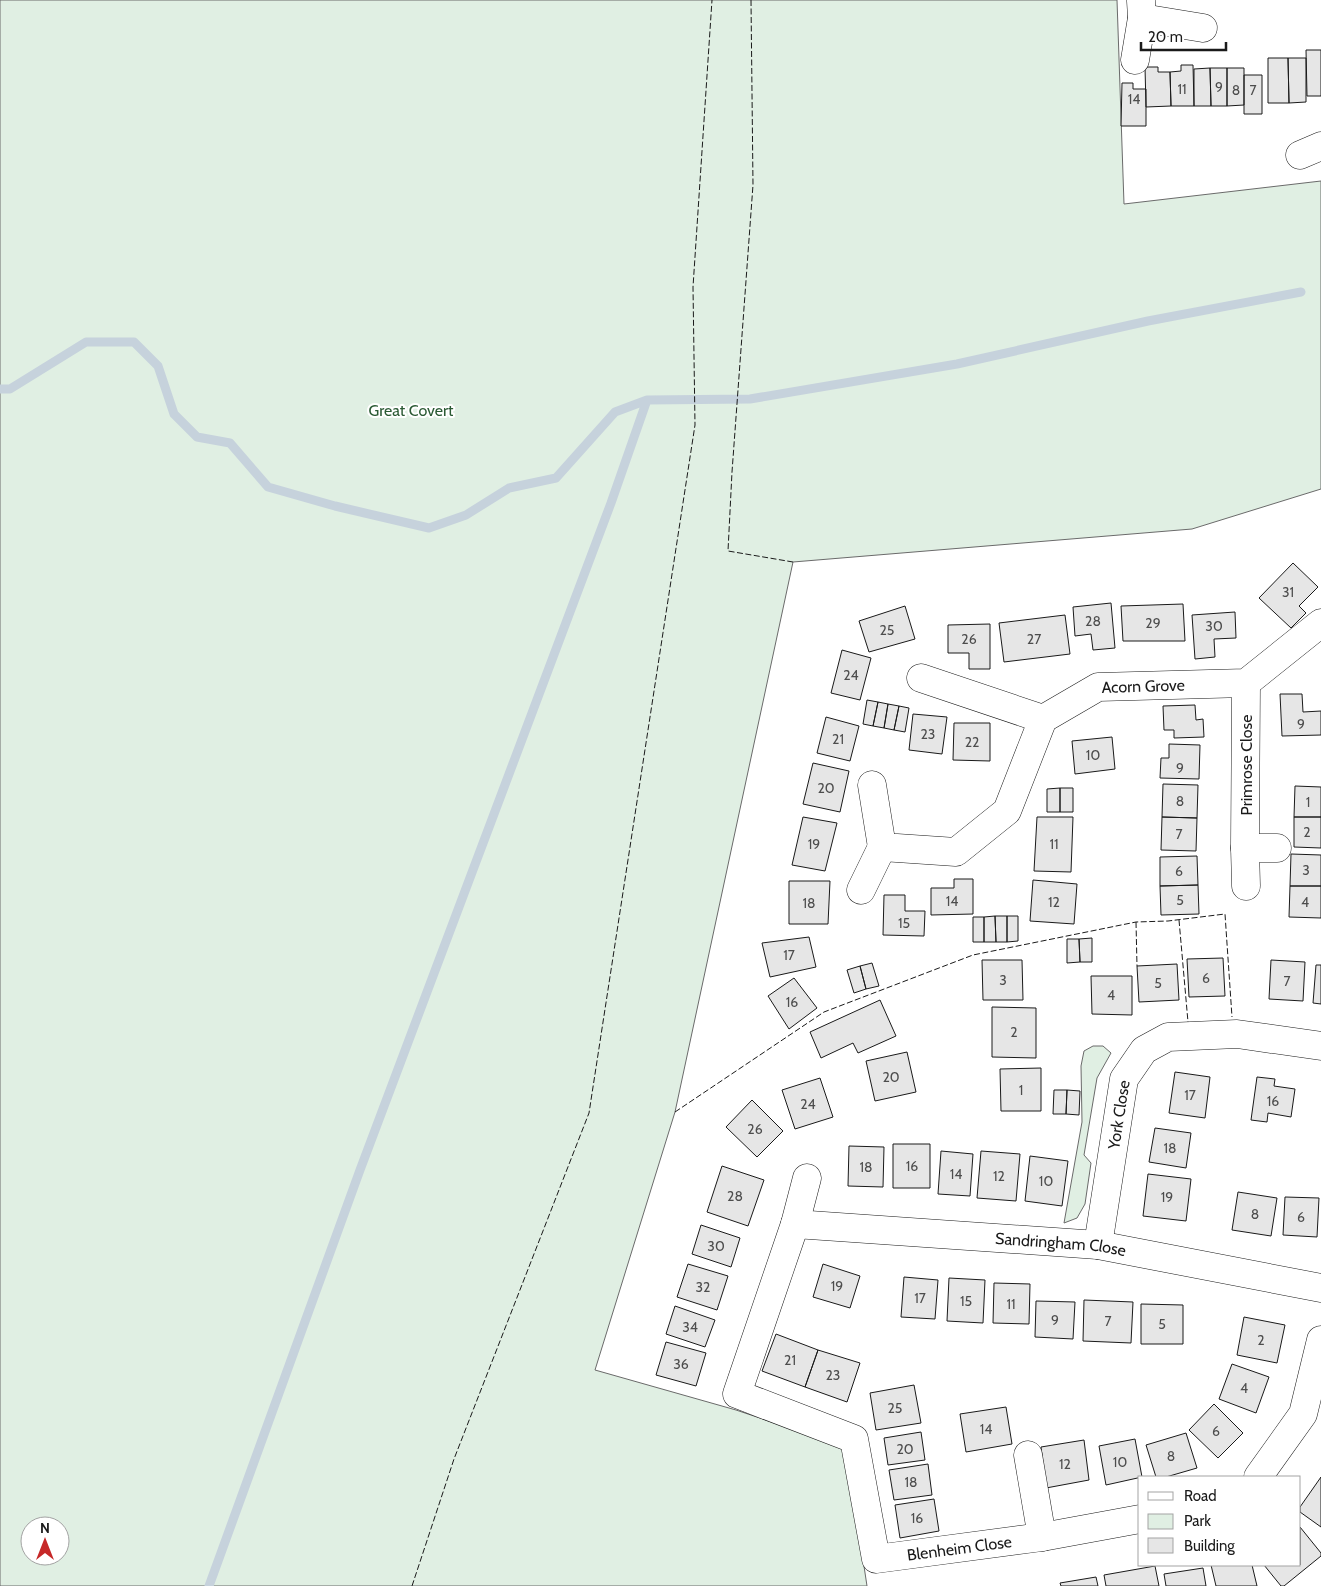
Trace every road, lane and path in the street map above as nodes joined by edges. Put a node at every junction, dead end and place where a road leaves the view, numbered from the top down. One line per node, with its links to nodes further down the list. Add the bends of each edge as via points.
1 (1141, 9): 2 (street); 3 (street)
2 (1203, 28)
3 (1135, 60)
4 (1321, 623): 6 (street)
5 (921, 678): 7 (street)
6 (1246, 683): 7 (street, Acorn Grove, via 1098,687); 10 (street, Primrose Close)
7 (1043, 719): 9 (street, via 1008,812 956,852)
8 (872, 785): 9 (street)
9 (882, 847): 13 (street)
10 (1245, 848): 11 (street); 12 (street, Primrose Close)
11 (1277, 848)
12 (1246, 886)
13 (861, 890)
14 (1321, 1046): 17 (street, York Close, via 1237,1034 1168,1037 1144,1050 1124,1079)
15 (807, 1178): 16 (street)
16 (795, 1224): 17 (street, Sandringham Close); 23 (street, Blenheim Close, via 737,1394 854,1439 876,1559)
17 (1098, 1245): 18 (street, Sandringham Close)
18 (1321, 1288)
19 (1321, 1340): 21 (street, via 1303,1414)
20 (1028, 1455): 23 (street)
21 (1259, 1476)
22 (1138, 1519): 23 (street, Blenheim Close)
23 (1042, 1537)

